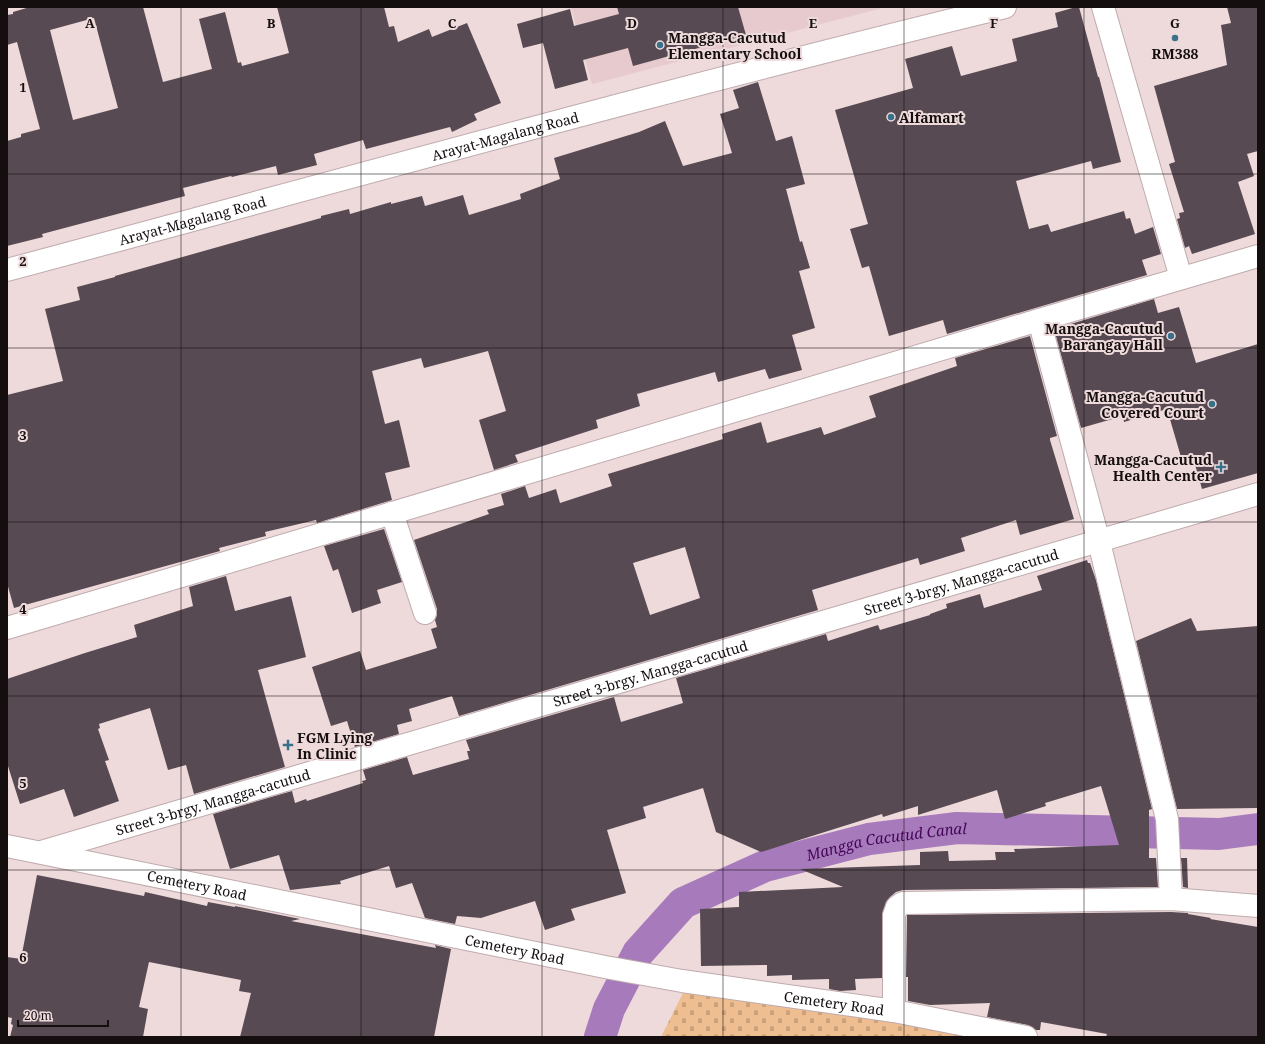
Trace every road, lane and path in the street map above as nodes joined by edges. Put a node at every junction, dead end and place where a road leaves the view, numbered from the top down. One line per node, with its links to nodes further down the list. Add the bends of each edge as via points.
1 (1005, 7): 4 (street, Arayat-Magalang Road, via 662,94)
2 (1103, 7): 5 (street)
3 (1258, 256): 5 (street)
4 (7, 270)
5 (1181, 278): 6 (street)
6 (1039, 320): 8 (street); 9 (street)
7 (1258, 494): 9 (street, Street 3-brgy. Mangga-cacutud)
8 (392, 513): 10 (street); 11 (street)
9 (1099, 542): 13 (street, Street 3-brgy. Mangga-cacutud); 14 (street, via 1167,819)
10 (425, 613)
11 (7, 628)
12 (7, 846): 13 (street, Cemetery Road)
13 (42, 852): 16 (street, Cemetery Road, via 605,967 670,979)
14 (1171, 899): 15 (street); 16 (street, via 903,903 897,907 894,915)
15 (1258, 906)
16 (894, 1011): 17 (street, Cemetery Road)
17 (1026, 1037)

